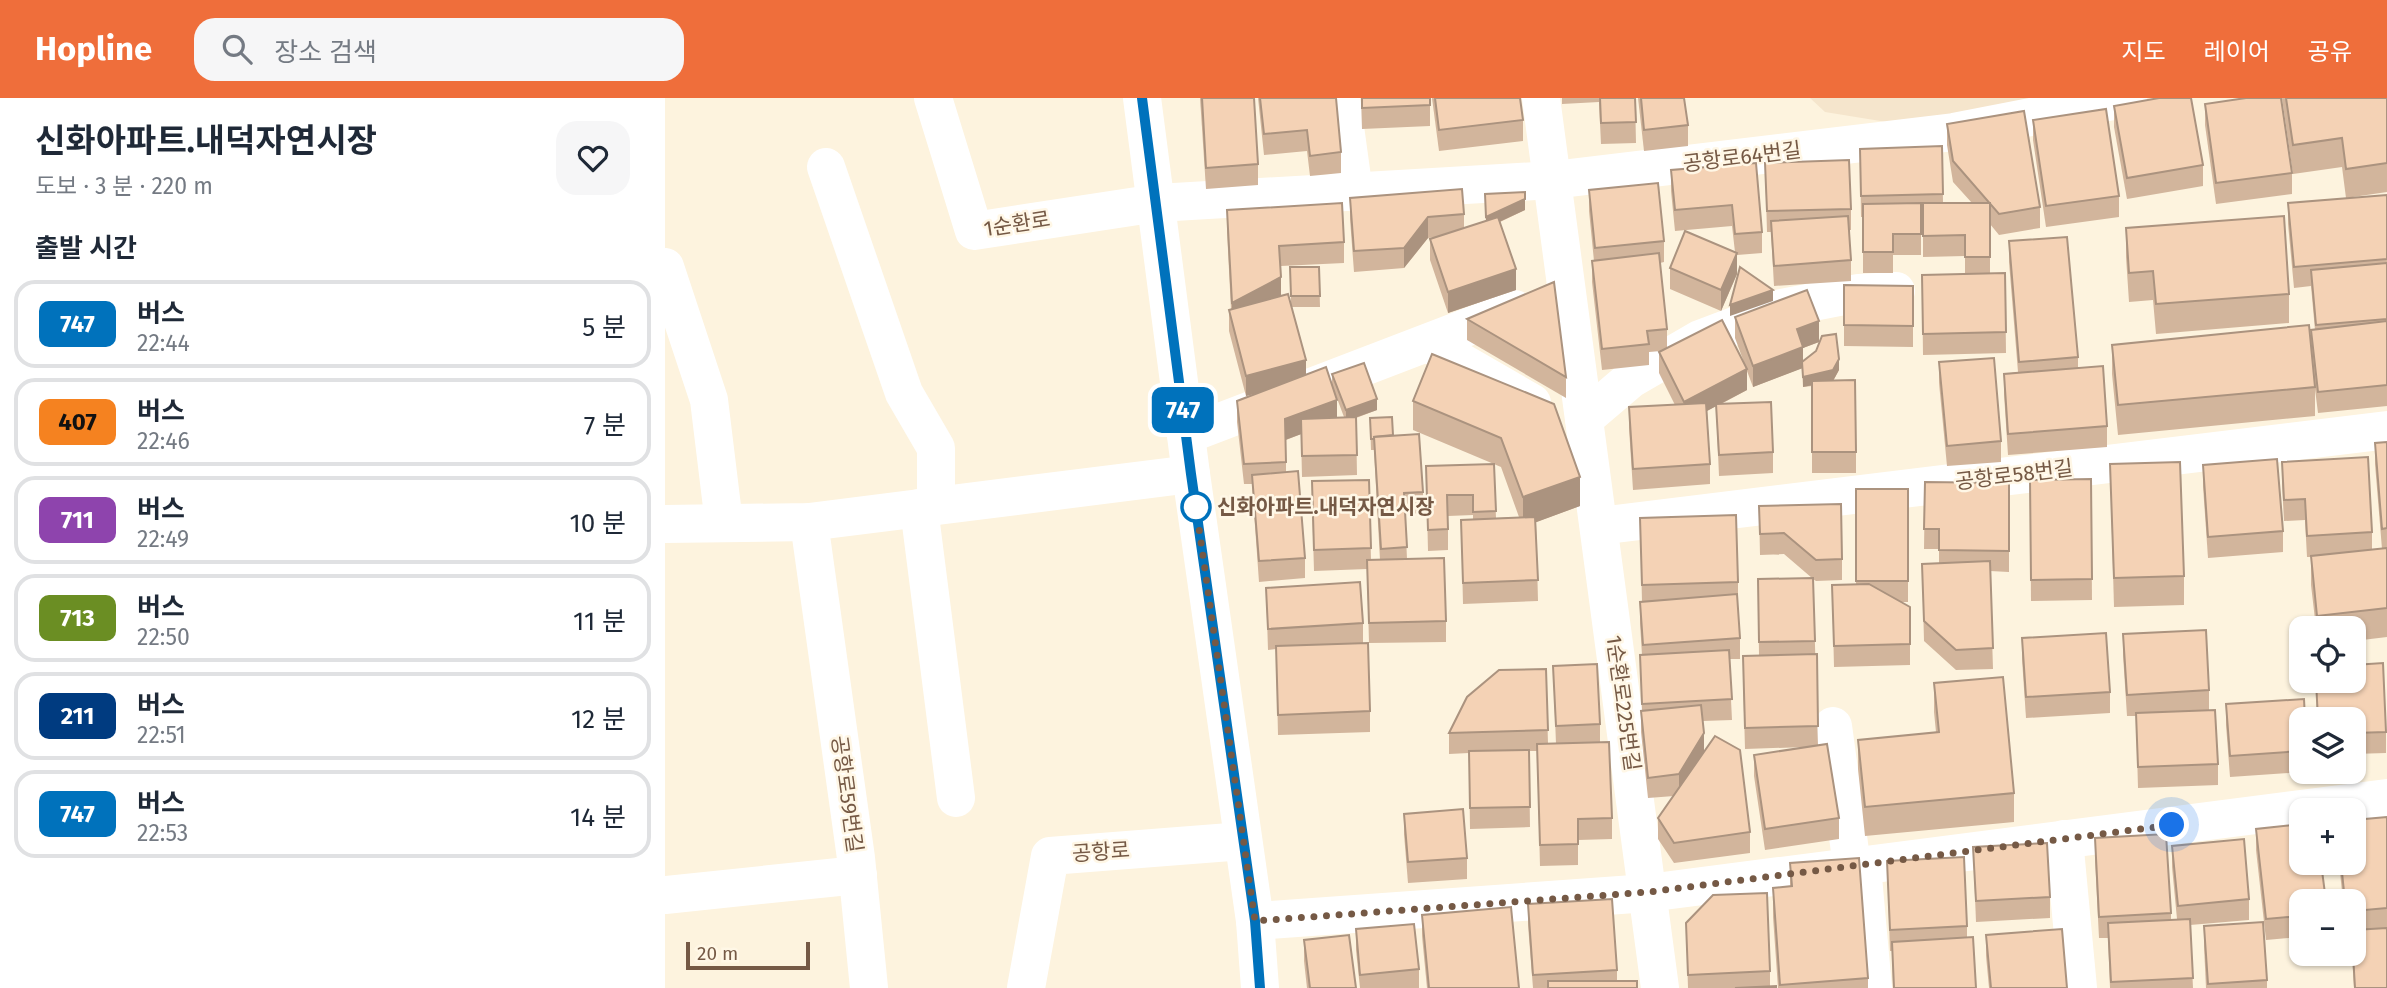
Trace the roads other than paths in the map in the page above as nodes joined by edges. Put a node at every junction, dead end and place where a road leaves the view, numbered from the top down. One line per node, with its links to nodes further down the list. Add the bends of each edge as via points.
1 (933, 98): 9 (street, 1순환로, via 974,231)
2 (1142, 98): 9 (street)
3 (1341, 98): 8 (street)
4 (1541, 98): 7 (street, 1순환로225번길)
5 (2128, 98): 7 (street, 공항로64번길, via 1955,132)
6 (826, 167): 18 (street, via 904,393 936,448)
7 (1553, 180): 8 (street, 공항로64번길); 11 (street, 1순환로225번길)
8 (1354, 192): 9 (street, 공항로64번길)
9 (1157, 203): 16 (street)
10 (665, 267): 20 (street, via 709,400)
11 (1567, 289): 13 (street); 14 (street, 1순환로225번길)
12 (1908, 290): 14 (street, via 1859,293 1782,308 1700,339 1631,379)
13 (1428, 342): 14 (street); 16 (street)
14 (1585, 427): 22 (street, 1순환로225번길)
15 (2387, 430): 22 (street, 공항로58번길)
16 (1187, 435): 17 (street)
17 (1191, 474): 18 (street); 27 (street)
18 (927, 507): 19 (street); 24 (street)
19 (809, 522): 20 (street); 29 (street, 공항로59번길)
20 (724, 523): 21 (street)
21 (665, 524)
22 (1599, 526): 30 (street, 1순환로225번길)
23 (1833, 726): 28 (street)
24 (956, 798)
25 (2387, 798): 26 (street)
26 (2064, 839): 28 (street); 38 (street)
27 (1243, 841): 32 (street); 34 (street, 공항로, via 1050,856)
28 (1857, 866): 30 (street); 37 (street)
29 (857, 874): 31 (street, 공항로59번길); 33 (street)
30 (1649, 892): 32 (street); 36 (street, 1순환로225번길)
31 (665, 895)
32 (1255, 921): 35 (street)
33 (869, 988)
34 (1026, 988)
35 (1260, 988)
36 (1660, 988)
37 (1873, 988)
38 (2078, 988)

